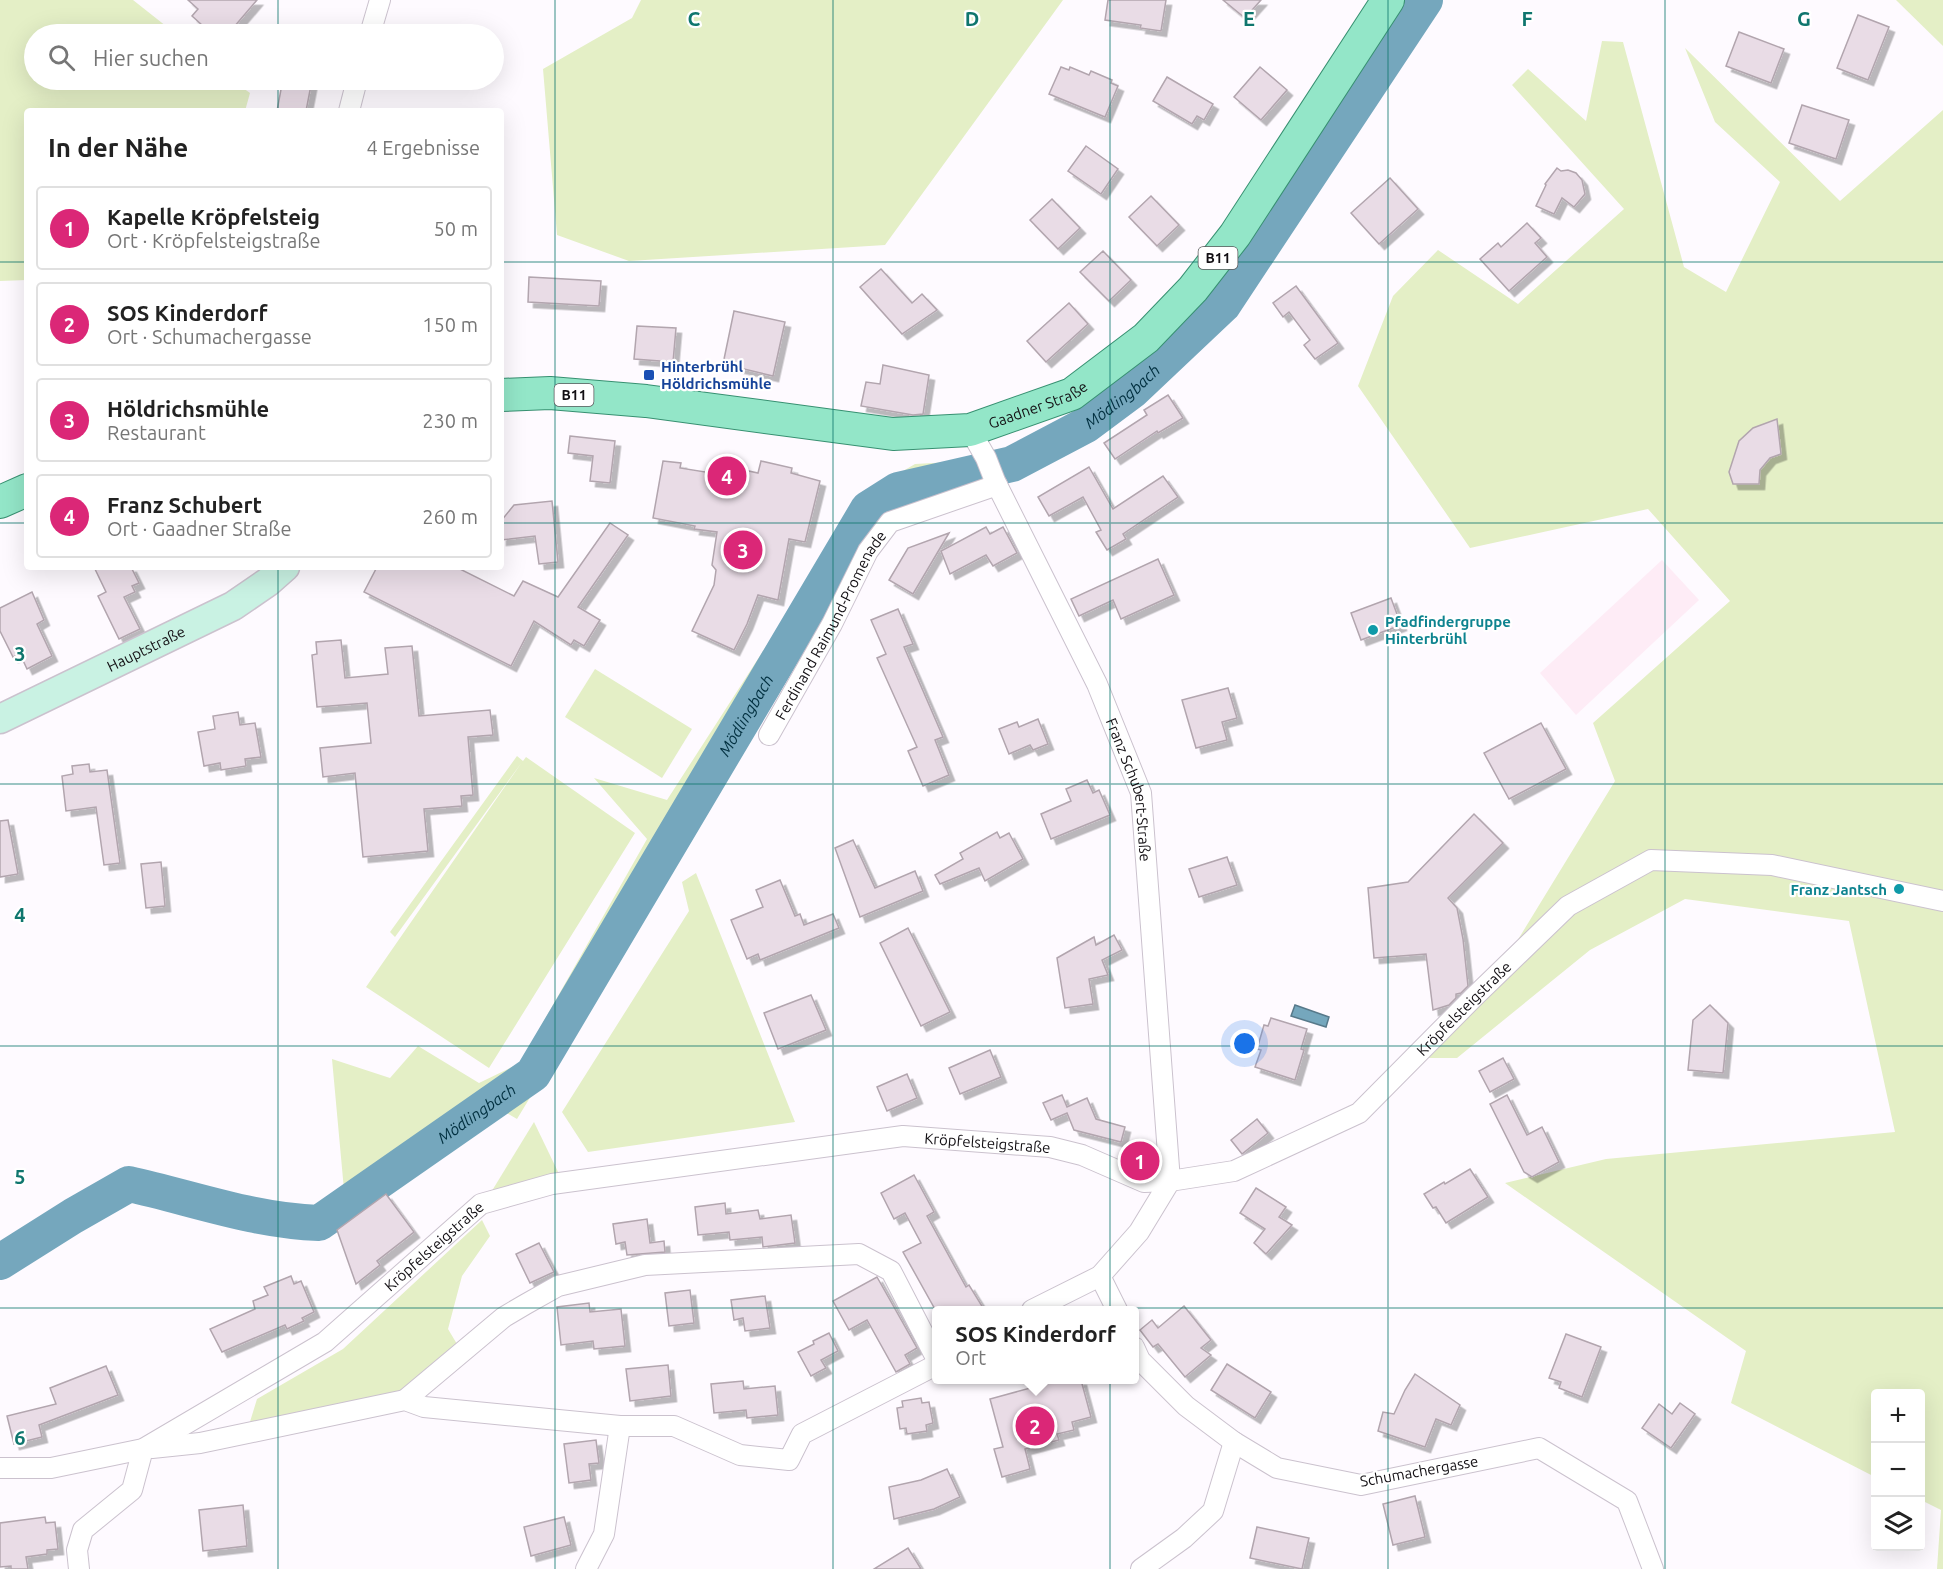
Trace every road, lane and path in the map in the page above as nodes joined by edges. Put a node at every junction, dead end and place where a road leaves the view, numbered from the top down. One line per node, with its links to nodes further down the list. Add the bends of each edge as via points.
1 (380, 0): 3 (street)
2 (1388, 0): 7 (main road, Gaadner Straße / B11, via 1236,236 1146,338 1072,394)
3 (373, 24)
4 (354, 90): 5 (street)
5 (350, 108)
6 (504, 395): 7 (main road, Gaadner Straße / B11, via 550,393 646,401 893,434)
7 (970, 430): 8 (street, Franz Schubert-Straße)
8 (996, 483): 13 (street, Ferdinand Raimund-Promenade, via 890,522 868,551); 15 (street, Franz Schubert-Straße, via 1097,684 1141,793)
9 (24, 491): 10 (main road)
10 (0, 502)
11 (282, 570): 12 (main road, Hauptstraße, via 233,606)
12 (0, 719)
13 (769, 735)
14 (1943, 901): 15 (street, Kröpfelsteigstraße, via 1772,865 1651,860 1568,906 1359,1113 1234,1171)
15 (1170, 1181): 16 (street, via 1139,1232); 25 (street, Kröpfelsteigstraße, via 1144,1182 1082,1155 1050,1147 903,1136 552,1184 482,1204 325,1342)
16 (1100, 1276): 17 (street); 18 (street)
17 (1042, 1306)
18 (1115, 1306)
19 (932, 1350): 22 (street, via 891,1271 859,1254 645,1265 558,1286 504,1317)
20 (1139, 1358): 24 (street, Schumachergasse, via 1186,1406)
21 (932, 1367): 23 (street, via 802,1434 789,1460 740,1455 674,1426)
22 (405, 1400): 23 (street, via 424,1407); 25 (street, via 200,1443)
23 (620, 1426): 28 (street, via 604,1534)
24 (1234, 1442): 29 (street, via 1213,1511); 30 (street, Schumachergasse, via 1277,1468 1361,1485 1539,1448 1627,1501)
25 (143, 1449): 26 (street, Kröpfelsteigstraße, via 51,1468); 27 (street, via 132,1490 83,1530 77,1550)
26 (0, 1468)
27 (79, 1569)
28 (586, 1569)
29 (1141, 1569)
30 (1653, 1569)

